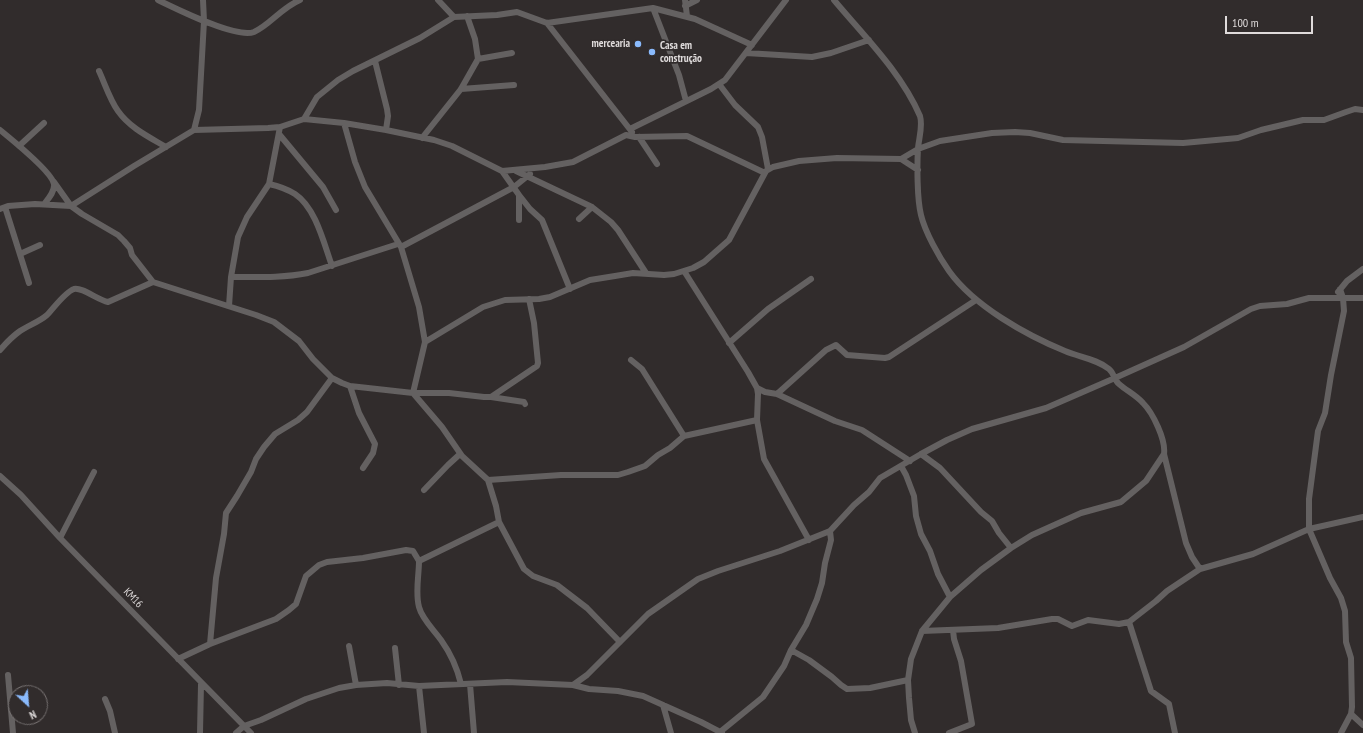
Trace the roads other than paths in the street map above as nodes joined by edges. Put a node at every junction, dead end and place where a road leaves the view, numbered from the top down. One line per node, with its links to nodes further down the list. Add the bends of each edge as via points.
1 (158, 0): 13 (street)
2 (204, 0): 13 (street)
3 (300, 0): 13 (street, via 253,32 240,33)
4 (438, 0): 12 (street)
5 (697, 0): 8 (street)
6 (786, 0): 16 (street)
7 (834, 0): 15 (street)
8 (685, 3): 11 (street)
9 (654, 8): 11 (street); 14 (street); 25 (street)
10 (467, 16): 12 (street); 14 (street, via 517,12); 19 (street)
11 (686, 16): 16 (street)
12 (454, 17): 20 (street)
13 (204, 21): 33 (street, via 199,110)
14 (547, 22): 31 (street)
15 (869, 40): 18 (street, via 812,57); 40 (street, via 896,76 922,120)
16 (752, 45): 18 (street)
17 (512, 53): 19 (street)
18 (746, 53): 22 (street)
19 (478, 59): 24 (street)
20 (375, 61): 27 (street, via 343,77 316,97); 34 (street, via 387,109)
21 (99, 71): 39 (street, via 124,118 134,128)
22 (719, 84): 25 (street); 47 (street, via 735,105 758,127 762,137)
23 (514, 85): 24 (street)
24 (461, 89): 37 (street)
25 (686, 101): 31 (street)
26 (1363, 110): 40 (street, via 1346,112 1324,120 1303,120 1238,138 1183,143 1062,140 1015,132 969,136)
27 (304, 119): 29 (street); 30 (street)
28 (44, 123): 38 (street)
29 (344, 123): 34 (street); 61 (street, via 365,187)
30 (280, 127): 33 (street); 35 (street)
31 (630, 129): 36 (street)
32 (0, 130): 38 (street)
33 (194, 130): 39 (street)
34 (386, 130): 37 (street)
35 (279, 134): 50 (street); 57 (street, via 323,187)
36 (637, 137): 42 (street); 43 (street, via 626,135 573,162); 47 (street, via 687,136)
37 (422, 138): 45 (street, via 452,146)
38 (19, 146): 49 (street)
39 (166, 147): 54 (street)
40 (918, 148): 41 (street); 44 (street)
41 (901, 159): 44 (street); 47 (street, via 837,158 799,161)
42 (657, 164)
43 (537, 168): 46 (street); 48 (street)
44 (918, 170): 77 (street, via 920,212 929,235 948,270)
45 (502, 171): 46 (street); 51 (street)
46 (516, 171): 48 (street)
47 (766, 171): 65 (street, via 729,240 704,262)
48 (528, 176): 51 (street); 55 (street)
49 (54, 182): 53 (street, via 54,188); 54 (street)
50 (269, 184): 63 (street, via 288,190 308,207 324,240); 67 (street, via 247,217 238,237)
51 (514, 187): 52 (street); 61 (street)
52 (519, 195): 59 (street); 71 (street, via 542,220)
53 (45, 203): 54 (street); 56 (street)
54 (71, 206): 69 (street, via 118,235)
55 (592, 207): 58 (street); 66 (street, via 618,230)
56 (2, 208): 62 (street)
57 (336, 210)
58 (579, 219)
59 (519, 220)
60 (40, 245): 62 (street)
61 (400, 245): 63 (street); 79 (street, via 419,307)
62 (20, 254): 70 (street)
63 (332, 266): 67 (street, via 294,276)
64 (1363, 269): 72 (street)
65 (684, 271): 66 (street, via 664,275); 80 (street)
66 (646, 273): 71 (street, via 590,280)
67 (231, 277): 78 (street)
68 (811, 279): 80 (street, via 768,309)
69 (153, 282): 78 (street); 81 (street, via 108,302 74,289 40,321 21,330)
70 (29, 283)
71 (570, 289): 73 (street, via 550,297)
72 (1340, 289): 74 (street); 75 (street)
73 (528, 298): 79 (street, via 505,300 483,306); 89 (street, via 534,323 537,366)
74 (1333, 298): 75 (street); 84 (street, via 1309,298 1251,309 1184,347)
75 (1343, 298): 76 (street); 105 (street, via 1344,312 1328,398 1318,431 1309,499)
76 (1363, 298)
77 (976, 300): 84 (street, via 1037,338 1102,364 1110,369); 88 (street, via 889,357 847,355 836,345 826,350)
78 (229, 306): 83 (street, via 274,322 299,341)
79 (425, 342): 87 (street)
80 (728, 343): 86 (street)
81 (0, 350)
82 (630, 360): 92 (street, via 642,369)
83 (332, 378): 85 (street); 117 (street, via 307,412 275,434 264,448 226,513 216,578)
84 (1115, 378): 94 (street, via 1046,408 972,429); 95 (street, via 1149,410 1162,438)
85 (350, 386): 87 (street); 98 (street, via 359,414 375,444 373,453)
86 (756, 388): 88 (street); 91 (street, via 759,403)
87 (413, 393): 89 (street); 93 (street, via 442,427)
88 (777, 394): 96 (street, via 835,421 862,430)
89 (491, 397): 90 (street)
90 (525, 404)
91 (757, 420): 92 (street); 108 (street, via 764,459)
92 (684, 436): 101 (street, via 645,466 618,475 560,475)
93 (460, 454): 101 (street); 102 (street)
94 (921, 454): 96 (street); 109 (street, via 940,468 992,521)
95 (1164, 454): 109 (street, via 1146,481 1121,502 1081,513 1032,535); 111 (street, via 1186,543)
96 (910, 461): 97 (street)
97 (901, 466): 106 (street, via 880,478); 112 (street, via 914,496 916,516 923,539)
98 (363, 468)
99 (94, 472): 107 (street)
100 (0, 476): 107 (street, KM16)
101 (488, 480): 104 (street)
102 (424, 490)
103 (1363, 517): 105 (street)
104 (499, 522): 110 (street); 116 (street, via 524,569 557,585 587,608)
105 (1309, 529): 111 (street, via 1253,554); 135 (street, via 1345,611 1346,642 1352,674)
106 (830, 531): 108 (street); 120 (street, via 831,540 817,599)
107 (60, 538): 121 (street, KM16)
108 (809, 540): 116 (street, via 698,579 648,614)
109 (1011, 548): 112 (street)
110 (418, 561): 117 (street, via 413,551 406,550 319,565 306,576 296,604 289,610 276,619); 126 (street, via 419,607 453,659)
111 (1200, 569): 113 (street, via 1167,591)
112 (950, 597): 115 (street)
113 (1130, 622): 114 (street, via 1119,624 1088,620 1072,626 1052,619 998,628); 149 (street, via 1150,691 1169,704)
114 (953, 630): 115 (street); 148 (street, via 972,724)
115 (922, 631): 124 (street, via 911,659)
116 (620, 642): 122 (street)
117 (210, 644): 121 (street)
118 (349, 646): 128 (street)
119 (395, 648): 129 (street)
120 (791, 650): 124 (street, via 809,660 847,689 870,688); 146 (street, via 784,666 763,697)
121 (178, 659): 125 (street, KM16)
122 (587, 674): 130 (street); 132 (street)
123 (8, 675): 138 (street)
124 (908, 680): 147 (street, via 911,720)
125 (201, 684): 137 (street, KM16); 140 (street)
126 (461, 684): 127 (street); 131 (street)
127 (470, 684): 130 (street, via 507,682); 144 (street)
128 (356, 685): 129 (street); 137 (street, via 339,688 306,700)
129 (399, 685): 131 (street)
130 (573, 685): 132 (street)
131 (419, 686): 143 (street)
132 (589, 689): 134 (street, via 643,696)
133 (105, 699): 139 (street)
134 (663, 705): 145 (street); 146 (street)
135 (1350, 714): 136 (street); 150 (street)
136 (1363, 724)
137 (244, 726): 141 (street); 142 (street, KM16)
138 (13, 733)
139 (115, 733)
140 (200, 733)
141 (236, 733)
142 (251, 733)
143 (424, 733)
144 (474, 733)
145 (671, 733)
146 (721, 733)
147 (915, 733)
148 (949, 733)
149 (1175, 733)
150 (1341, 733)

